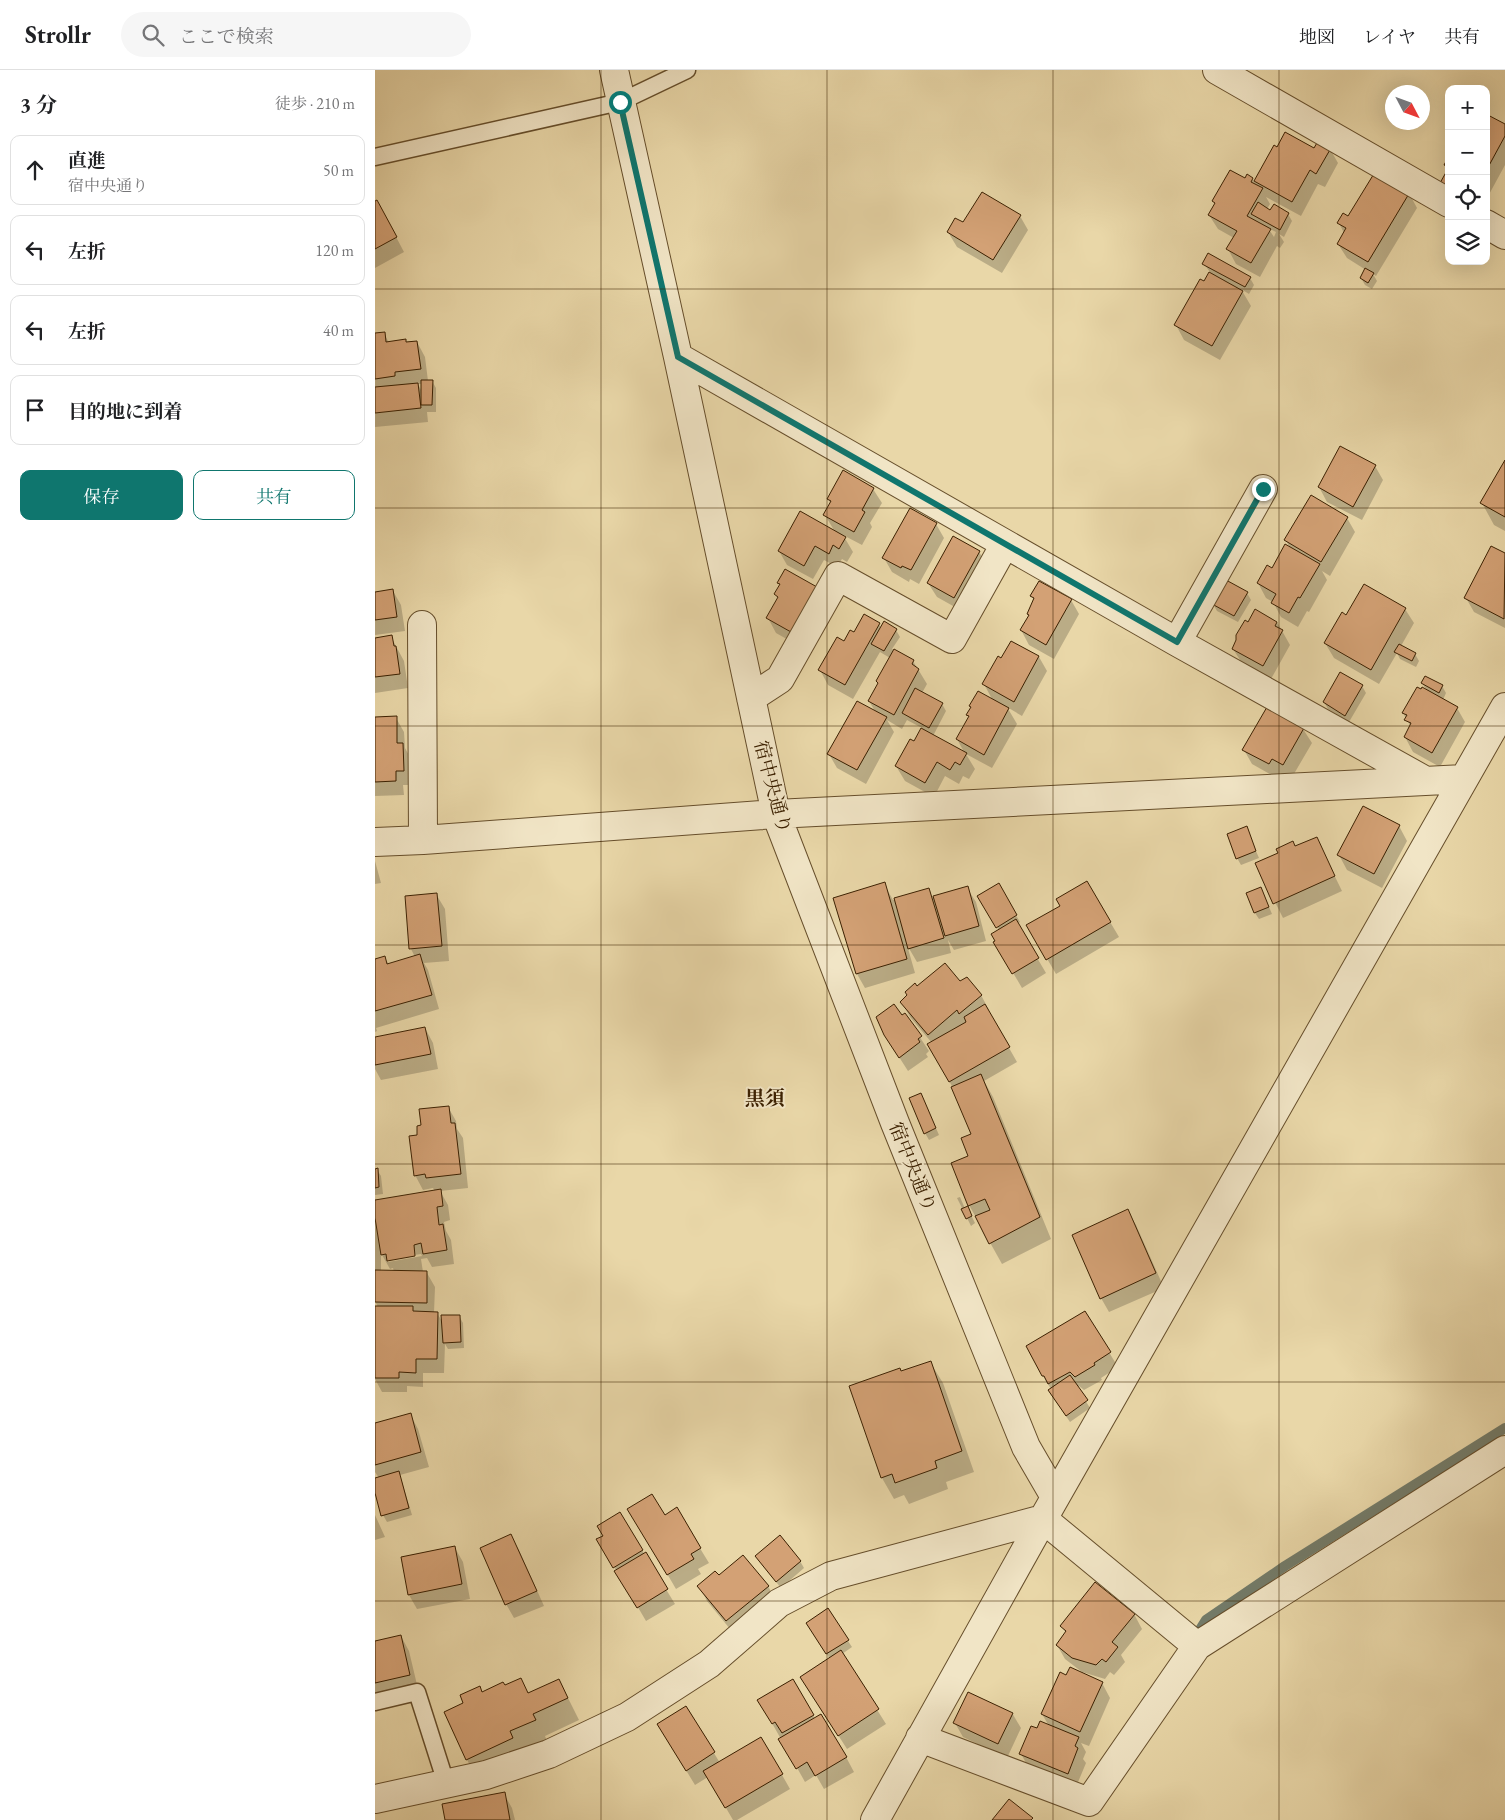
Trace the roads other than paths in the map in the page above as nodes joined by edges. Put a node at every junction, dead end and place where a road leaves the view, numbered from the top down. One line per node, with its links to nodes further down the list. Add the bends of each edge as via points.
1 (614, 70): 4 (street, 宿中央通り)
2 (687, 70): 4 (lane)
3 (1234, 74): 6 (street)
4 (620, 102): 5 (lane); 9 (street, 宿中央通り)
5 (375, 157)
6 (1445, 200)
7 (1490, 226): 8 (street)
8 (1505, 235)
9 (678, 357): 11 (street); 14 (street, 宿中央通り)
10 (1263, 489): 13 (street)
11 (1005, 544): 13 (street); 14 (street, via 952,639 838,576 780,679)
12 (423, 625): 19 (street)
13 (1177, 642): 17 (street)
14 (751, 698): 18 (street, 宿中央通り)
15 (1505, 707): 16 (street)
16 (1464, 779): 17 (street); 22 (street)
17 (1426, 781): 18 (street)
18 (776, 814): 19 (street); 22 (street, 宿中央通り, via 895,1124)
19 (423, 840): 20 (street)
20 (375, 842)
21 (1505, 1450): 23 (street)
22 (1049, 1508): 23 (street); 25 (street); 26 (street, via 831,1576 779,1603 709,1664 627,1716 549,1754 486,1775)
23 (1197, 1646): 25 (street, via 1089,1802)
24 (375, 1702): 26 (lane, via 417,1692)
25 (920, 1738): 28 (street)
26 (446, 1783): 27 (street)
27 (375, 1799)
28 (875, 1820)

